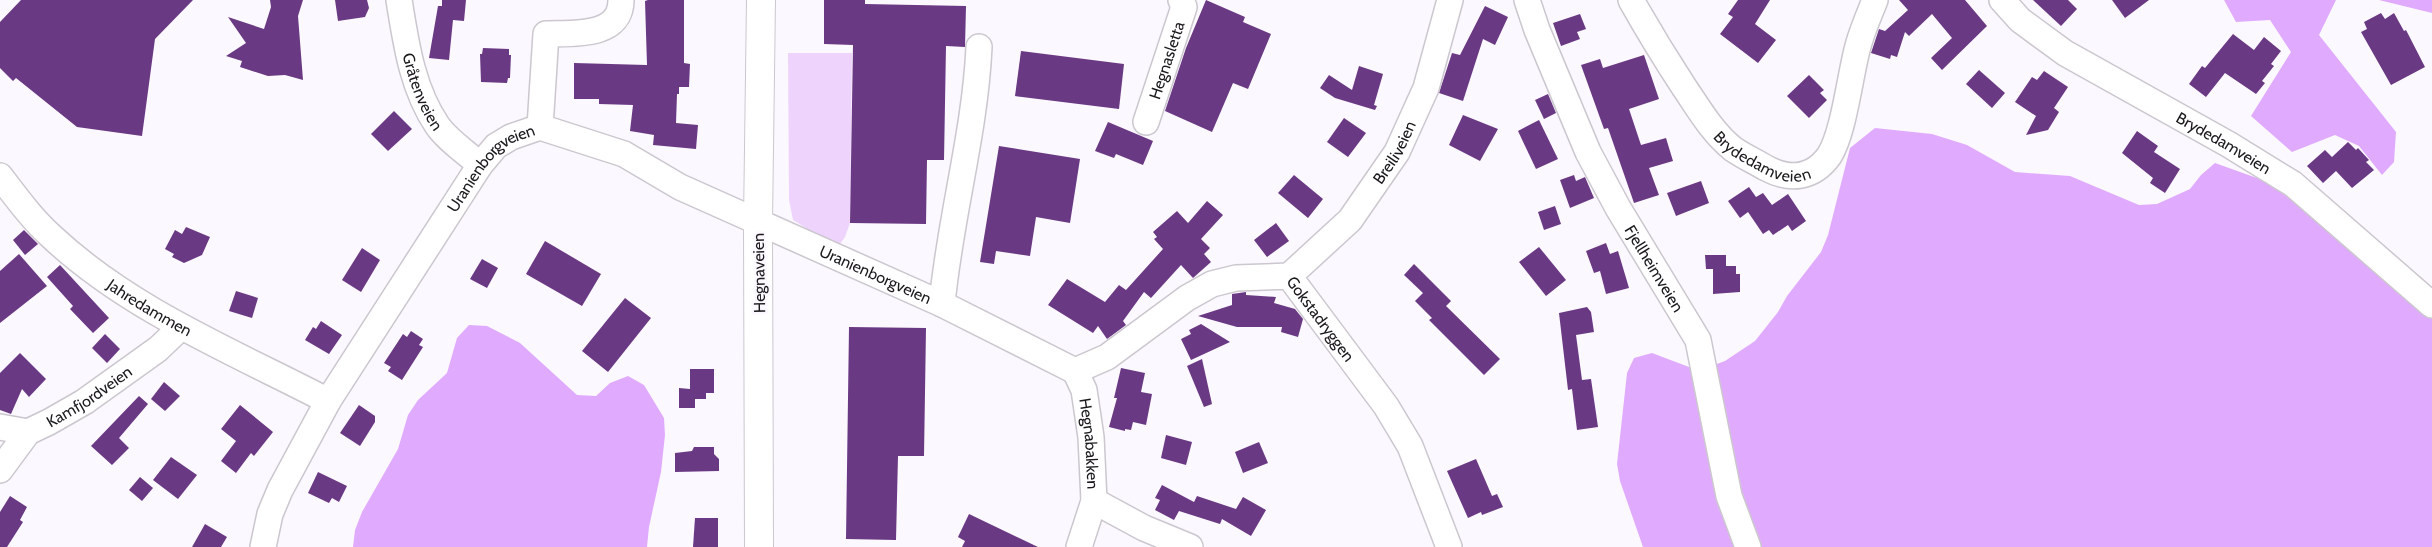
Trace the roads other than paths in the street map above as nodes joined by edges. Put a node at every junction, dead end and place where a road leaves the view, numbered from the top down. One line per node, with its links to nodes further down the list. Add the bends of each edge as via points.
1 (399, 0): 13 (street, Gråtenveien, via 408,52 424,102 438,127)
2 (621, 0): 12 (street, via 621,7 612,23 597,31 546,34)
3 (761, 0): 15 (main road, Hegnaveien)
4 (1181, 0): 11 (street, Hegnasletta, via 1184,7)
5 (1450, 0): 16 (street, Breiliveien, via 1426,88 1397,152 1350,220)
6 (1527, 0): 31 (street, Fjellheimveien, via 1536,30 1588,152 1698,340 1729,496)
7 (1631, 0): 8 (street, Brydedamveien, via 1655,43 1720,137 1735,150 1787,176 1802,176 1822,164 1830,154 1858,45)
8 (1875, 0)
9 (2002, 0): 18 (street, Brydedamveien, via 2020,20 2065,53 2293,184)
10 (980, 47): 17 (street, Uranienborgveien, via 972,126 946,260)
11 (1146, 122)
12 (540, 128): 13 (street, Uranienborgveien, via 511,137 496,146); 15 (street, Uranienborgveien, via 624,154 680,188)
13 (480, 165): 21 (street, Uranienborgveien)
14 (0, 176): 19 (street, Jahredammen, via 51,237 86,266)
15 (758, 222): 17 (street, Uranienborgveien); 27 (main road, Hegnaveien)
16 (1289, 276): 20 (street, Gokstadryggen, via 1236,278 1212,284 1186,298 1107,357); 30 (street, Gokstadryggen, via 1386,406 1410,446)
17 (942, 304): 20 (street, Uranienborgveien)
18 (2432, 305)
19 (181, 327): 21 (street, Jahredammen); 23 (street, Kamfjordveien, via 158,348 84,402)
20 (1075, 371): 25 (street, Hegnabakken, via 1084,390 1091,437)
21 (328, 401): 26 (street, Uranienborgveien, via 280,490 270,514)
22 (0, 427): 23 (street)
23 (28, 432): 24 (street, Kamfjordveien)
24 (0, 470)
25 (1094, 501): 28 (street); 29 (street, Hegnabakken, via 1144,528)
26 (263, 547)
27 (759, 547)
28 (1080, 547)
29 (1190, 547)
30 (1449, 547)
31 (1748, 547)

